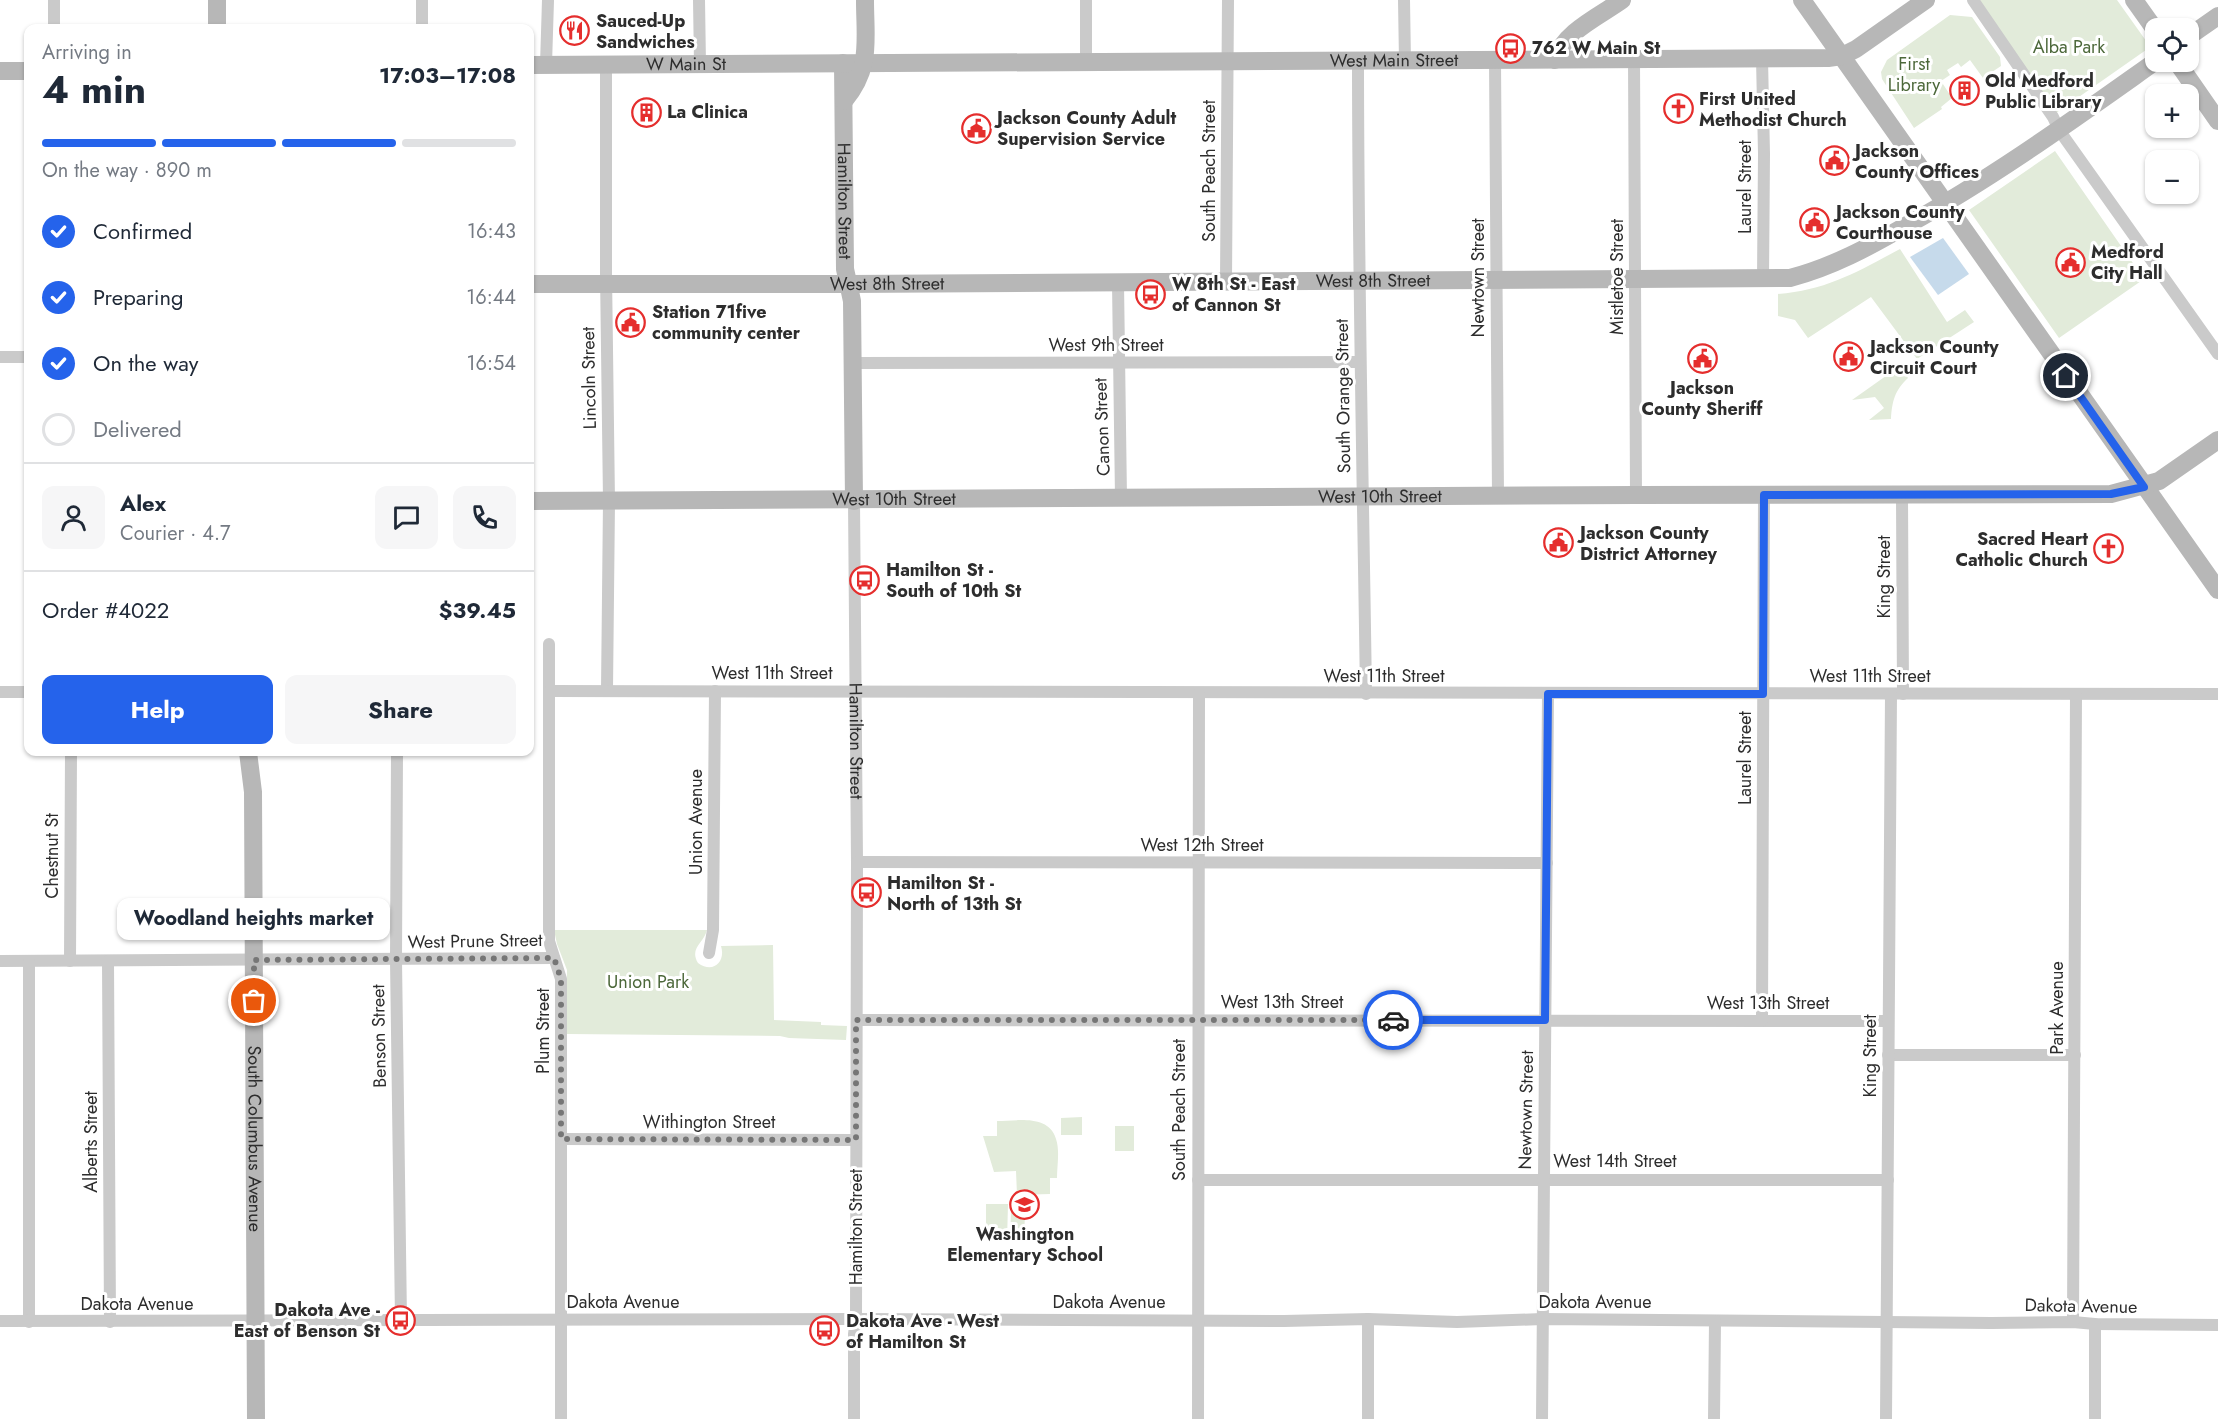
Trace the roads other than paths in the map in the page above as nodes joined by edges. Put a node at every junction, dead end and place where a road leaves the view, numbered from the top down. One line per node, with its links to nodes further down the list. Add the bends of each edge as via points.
1 (54, 0): 17 (street)
2 (217, 0): 18 (main road)
3 (422, 0): 19 (street)
4 (548, 0): 33 (street)
5 (699, 0): 32 (street)
6 (865, 0): 31 (main road)
7 (1086, 0): 27 (street)
8 (1228, 0): 28 (street, South Peach Street)
9 (1404, 0): 29 (street)
10 (1622, 0): 25 (main road, via 1566,41)
11 (1802, 0): 21 (main road)
12 (1926, 0): 21 (main road, West Main Street)
13 (1973, 0): 41 (street)
14 (2134, 0): 16 (main road)
15 (2218, 16): 20 (main road)
16 (2147, 18)
17 (54, 24)
18 (217, 24)
19 (422, 24)
20 (2199, 29)
21 (1842, 56): 22 (main road, West Main Street); 42 (main road)
22 (1762, 58): 23 (main road, West Main Street); 44 (street, Laurel Street)
23 (1634, 59): 25 (main road, West Main Street); 43 (street, Mistletoe Street)
24 (1496, 60): 25 (main road, West Main Street); 29 (main road, West Main Street); 47 (street, Newtown Street)
25 (1555, 60)
26 (1358, 61): 28 (main road, West Main Street); 29 (main road, West Main Street); 46 (street, South Orange Street)
27 (1086, 62): 28 (main road, West Main Street); 31 (main road, West Main Street)
28 (1228, 62): 45 (street, South Peach Street)
29 (1405, 62)
30 (843, 63): 31 (main road, West Main Street); 32 (main road, W Main St); 39 (main road, Hamilton Street)
31 (865, 63): 39 (main road)
32 (700, 64): 34 (main road, W Main St)
33 (538, 65): 34 (main road, W Main St)
34 (606, 65): 48 (street, Lincoln Street)
35 (2145, 69): 41 (main road, West 8th Street)
36 (0, 71): 37 (main road)
37 (24, 71)
38 (2184, 72): 40 (main road)
39 (844, 101): 51 (main road, Hamilton Street)
40 (2218, 121)
41 (2059, 130): 42 (main road, West 8th Street); 52 (street)
42 (1946, 204): 44 (main road, West 8th Street, via 1816,271 1790,278); 59 (main road)
43 (1634, 279): 44 (main road, West 8th Street); 47 (main road, West 8th Street); 60 (street, Mistletoe Street)
44 (1763, 279)
45 (1226, 281): 46 (main road, West 8th Street); 49 (main road, West 8th Street)
46 (1359, 281): 47 (main road, West 8th Street); 55 (street, South Orange Street)
47 (1496, 281): 62 (street, Newtown Street)
48 (606, 283): 50 (main road, West 8th Street); 51 (main road, West 8th Street); 67 (street, Lincoln Street)
49 (1118, 283): 51 (main road, West 8th Street); 57 (street, Canon Street)
50 (534, 284)
51 (848, 284): 56 (main road, Hamilton Street)
52 (2218, 354)
53 (0, 357): 54 (street)
54 (24, 357)
55 (1359, 362): 57 (street, West 9th Street); 65 (street, South Orange Street)
56 (853, 363): 57 (street, West 9th Street); 68 (main road, Hamilton Street)
57 (1118, 363): 64 (street, Canon Street)
58 (2218, 440): 59 (main road, West 10th Street)
59 (2144, 487): 63 (main road, West 10th Street, via 2111,494); 69 (main road)
60 (1636, 495): 61 (main road, West 10th Street); 62 (main road, West 10th Street)
61 (1764, 495): 63 (main road, West 10th Street); 80 (street, Laurel Street)
62 (1498, 496): 65 (main road, West 10th Street)
63 (1902, 496): 81 (street, King Street)
64 (1121, 498): 65 (main road, West 10th Street); 68 (main road, West 10th Street)
65 (1363, 498): 78 (street, South Orange Street)
66 (534, 501): 67 (main road, West 10th Street)
67 (609, 501): 68 (main road, West 10th Street); 71 (street, Lincoln Street)
68 (854, 501): 74 (street, Hamilton Street)
69 (2218, 591)
70 (549, 644): 72 (street, Plum Street)
71 (607, 690): 72 (street, West 11th Street); 73 (street, West 11th Street)
72 (550, 691): 91 (street, Plum Street, via 549,941)
73 (715, 691): 74 (street, West 11th Street); 90 (street, Union Avenue, via 713,930)
74 (856, 691): 77 (street, West 11th Street); 87 (street, Hamilton Street)
75 (0, 692): 76 (street)
76 (24, 692)
77 (1199, 694): 78 (street, West 11th Street); 88 (street, South Peach Street)
78 (1366, 694): 79 (street, West 11th Street)
79 (1548, 694): 80 (street, West 11th Street); 89 (street, Newtown Street)
80 (1763, 694): 81 (street, West 11th Street); 101 (street, Laurel Street)
81 (1897, 694): 83 (street, West 11th Street); 102 (street, King Street)
82 (2218, 694): 83 (street, West 11th Street)
83 (2076, 695): 104 (street, Park Avenue)
84 (70, 756): 96 (street, Chestnut St)
85 (248, 756): 92 (main road, South Columbus Avenue, via 253,792)
86 (397, 756): 93 (street, Benson Street)
87 (857, 862): 88 (street, West 12th Street); 98 (street, Hamilton Street)
88 (1197, 862): 89 (street, West 12th Street); 99 (street, South Peach Street)
89 (1547, 863): 100 (street, Newtown Street)
90 (709, 953)
91 (554, 958): 93 (street, West Prune Street); 105 (street, Plum Street, via 561,979)
92 (254, 960): 93 (street, West Prune Street); 97 (street, West Prune Street); 117 (main road, South Columbus Avenue)
93 (396, 960): 113 (street, Benson Street)
94 (0, 961): 95 (street, West Prune Street)
95 (29, 961): 96 (street, West Prune Street); 120 (street)
96 (70, 961): 97 (street, West Prune Street)
97 (108, 961): 121 (street, Alberts Street)
98 (856, 1020): 99 (street, West 13th Street); 106 (street, Hamilton Street)
99 (1197, 1020): 100 (street, West 13th Street); 108 (street, South Peach Street)
100 (1545, 1020): 101 (street, West 13th Street); 107 (street, Newtown Street)
101 (1762, 1021): 102 (street, West 13th Street)
102 (1888, 1021): 103 (street, King Street)
103 (1888, 1055): 104 (street); 109 (street, King Street)
104 (2075, 1055): 122 (street, Park Avenue)
105 (561, 1139): 106 (street, Withington Street); 114 (street, Plum Street)
106 (856, 1140): 110 (street, Hamilton Street)
107 (1543, 1179): 108 (street, West 14th Street); 109 (street, West 14th Street); 112 (street, Newtown Street)
108 (1198, 1180): 115 (street, South Peach Street)
109 (1888, 1180): 119 (street, King Street)
110 (856, 1319): 114 (street, Dakota Avenue); 115 (street, Dakota Avenue); 127 (street, Hamilton Street)
111 (1368, 1319): 112 (street, Dakota Avenue); 115 (street, Dakota Avenue); 129 (street)
112 (1542, 1319): 118 (street, Dakota Avenue); 130 (street, Newtown Street)
113 (401, 1320): 114 (street, Dakota Avenue); 117 (street, Dakota Avenue)
114 (561, 1320): 126 (street, Plum Street)
115 (1198, 1320): 128 (street, South Peach Street)
116 (0, 1321): 120 (street, Dakota Avenue)
117 (256, 1321): 121 (street, Dakota Avenue); 125 (main road, South Columbus Avenue)
118 (1715, 1321): 119 (street, Dakota Avenue); 131 (street)
119 (1887, 1321): 122 (street, Dakota Avenue); 132 (street, King Street)
120 (29, 1322): 121 (street, Dakota Avenue)
121 (110, 1322)
122 (2073, 1322): 123 (street, Dakota Avenue)
123 (2095, 1324): 124 (street, Dakota Avenue); 133 (street)
124 (2218, 1325)
125 (256, 1419)
126 (561, 1419)
127 (854, 1419)
128 (1198, 1419)
129 (1368, 1419)
130 (1542, 1419)
131 (1714, 1419)
132 (1886, 1419)
133 (2095, 1419)

